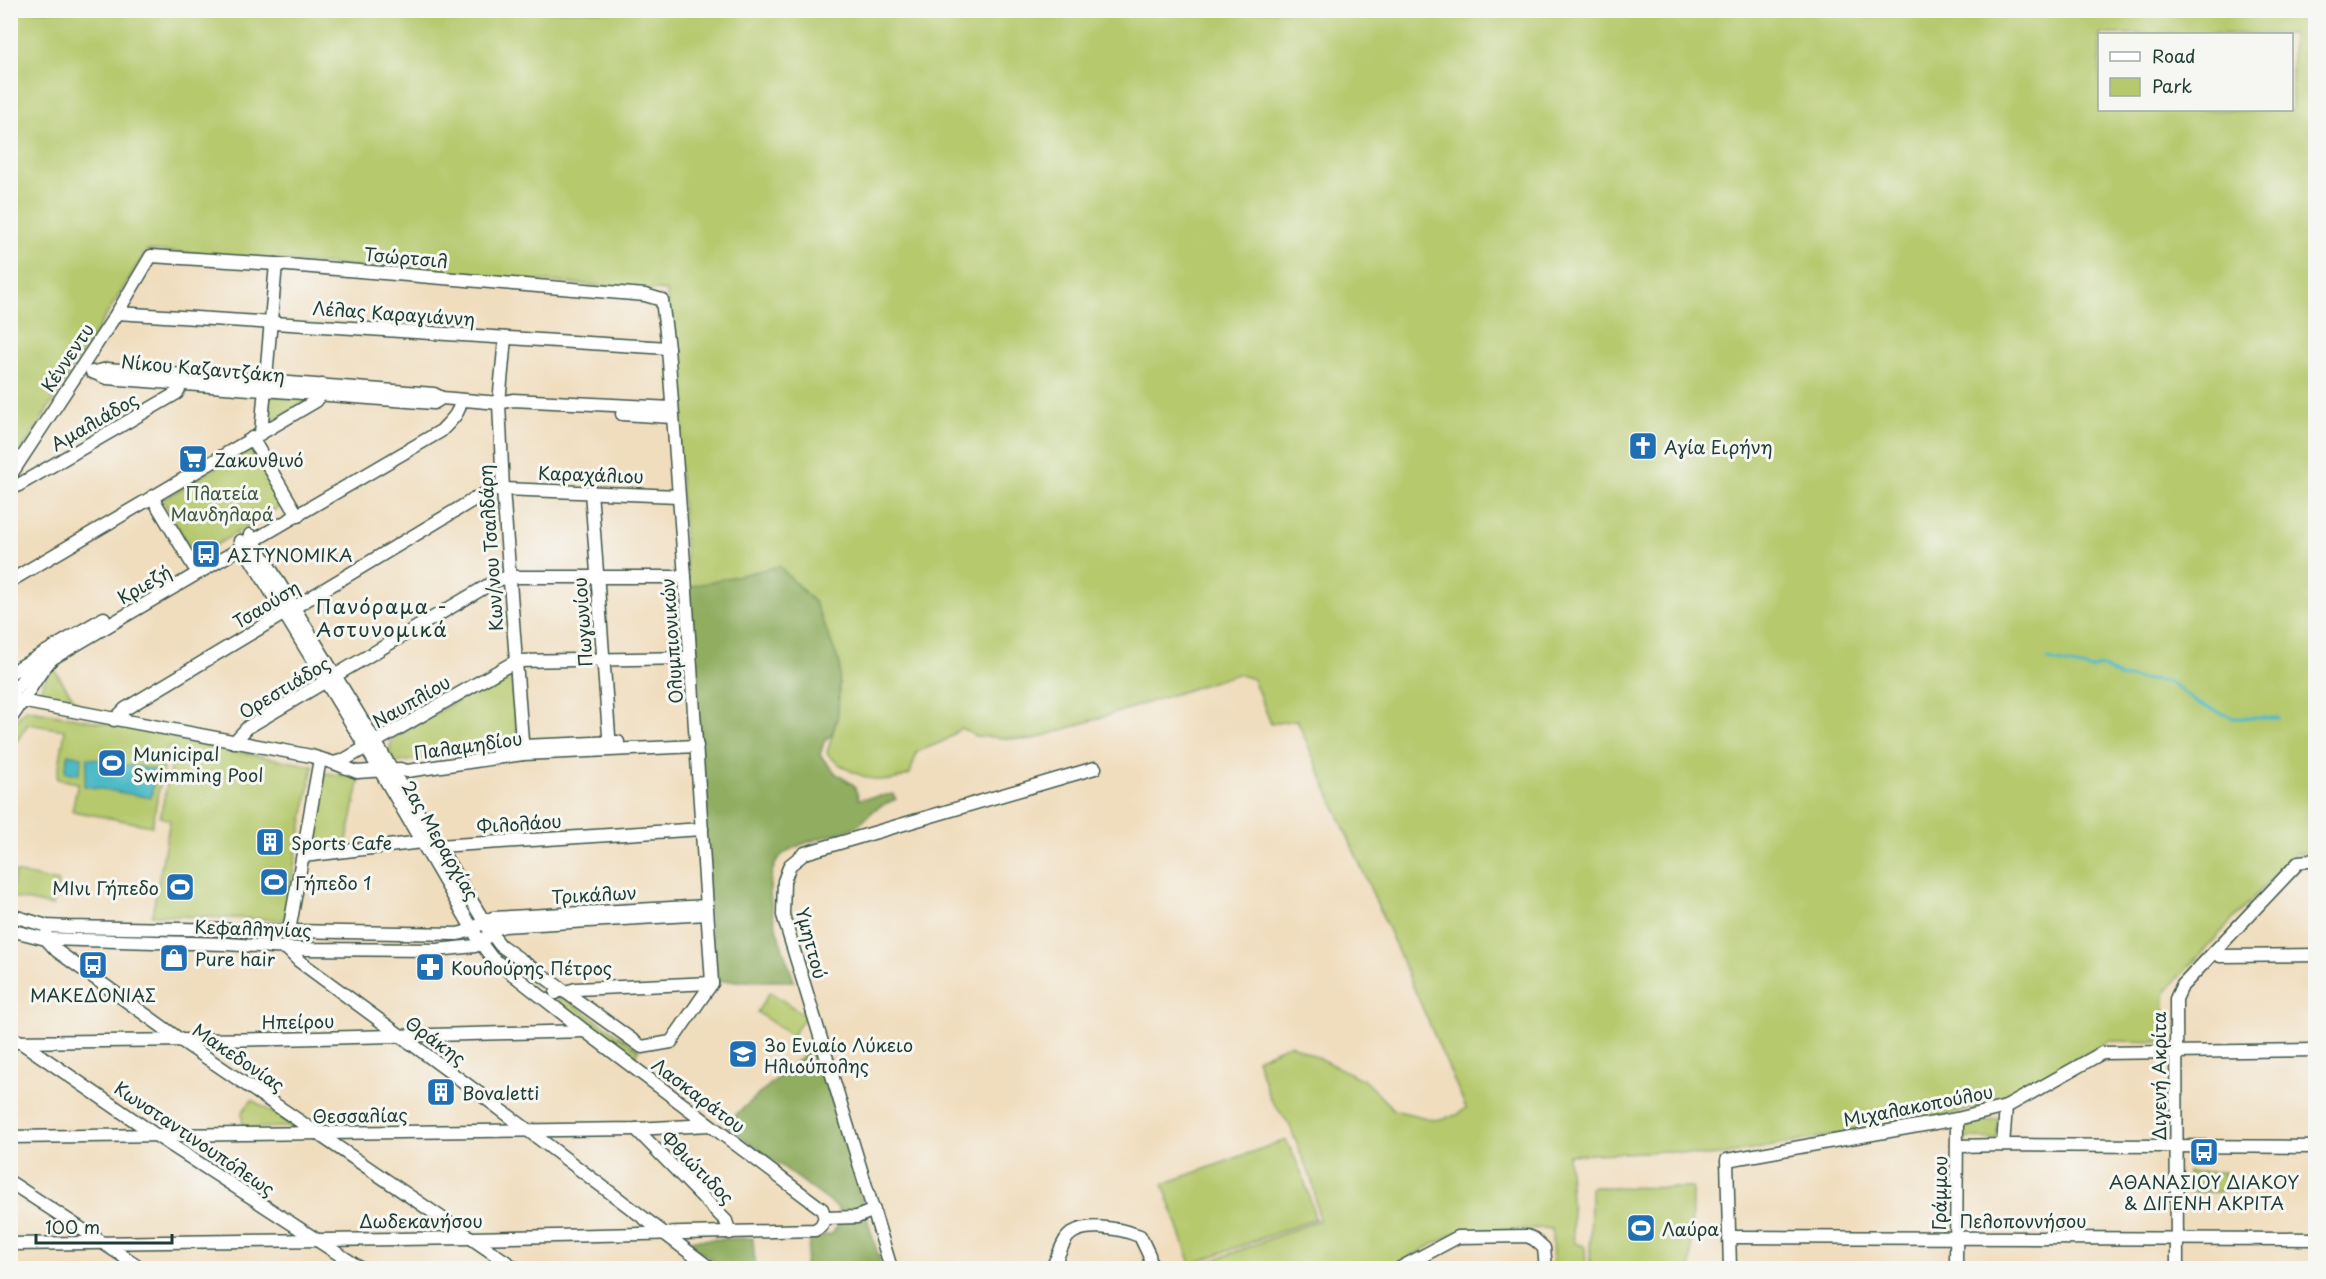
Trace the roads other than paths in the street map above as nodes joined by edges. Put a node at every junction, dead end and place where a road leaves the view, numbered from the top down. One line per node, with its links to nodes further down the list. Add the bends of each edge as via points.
1 (151, 256): 2 (street, Τσώρτσιλ); 4 (street, Κέννεντυ)
2 (276, 264): 3 (street, Τσώρτσιλ); 5 (street)
3 (657, 297): 7 (street, Ολυμπιονικών, via 664,307)
4 (117, 313): 5 (street, Λέλας Καραγιάννη); 8 (street, Κέννεντυ)
5 (270, 323): 6 (street, Λέλας Καραγιάννη); 10 (street)
6 (505, 338): 7 (street, Λέλας Καραγιάννη); 13 (street, Κων/νου Τσαλδάρη)
7 (668, 348): 14 (street, Ολυμπιονικών)
8 (78, 372): 9 (street, Νίκου Καζαντζάκη, via 107,369); 16 (street, Κέννεντυ)
9 (184, 379): 10 (street, Νίκου Καζαντζάκη); 18 (street, Αμαλιάδος, via 177,393)
10 (265, 386): 11 (street, Νίκου Καζαντζάκη); 15 (street)
11 (321, 390): 12 (street, Νίκου Καζαντζάκη, via 434,394); 15 (street, via 316,401)
12 (461, 400): 13 (street, Νίκου Καζαντζάκη); 22 (street, Κριεζή, via 460,411 441,430)
13 (502, 403): 14 (street, Νίκου Καζαντζάκη, via 512,407); 17 (street, Κων/νου Τσαλδάρη)
14 (672, 412): 20 (street, Ολυμπιονικών)
15 (256, 436): 21 (street); 22 (street)
16 (10, 476)
17 (503, 489): 19 (street, Καραχάλιου); 25 (street, Κων/νου Τσαλδάρη); 29 (street, Τσαούση, via 478,497)
18 (10, 490)
19 (591, 491): 20 (street, Καραχάλιου); 26 (street, Πωγωνίου)
20 (678, 496): 27 (street, Ολυμπιονικών)
21 (152, 497): 24 (street); 28 (street)
22 (296, 512): 23 (street, Κριεζή)
23 (247, 541): 24 (street, Κριεζή); 29 (street, 2ας Μεραρχίας); 37 (street, Κριεζή, via 54,658)
24 (194, 567): 30 (street, Κριεζή)
25 (510, 577): 26 (street); 33 (street, Κων/νου Τσαλδάρη); 35 (street, Ορεστιάδος, via 497,580)
26 (597, 577): 27 (street); 32 (street, Πωγωνίου)
27 (685, 577): 31 (street, Ολυμπιονικών)
28 (10, 581)
29 (290, 611): 35 (street, 2ας Μεραρχίας); 39 (street, Τσαούση, via 125,709)
30 (41, 655): 34 (street, Κριεζή); 36 (street)
31 (690, 658): 32 (street); 41 (street, Ολυμπιονικών)
32 (603, 659): 33 (street); 43 (street, Πωγωνίου)
33 (516, 661): 42 (street, Ναυπλίου); 44 (street, Κων/νου Τσαλδάρη)
34 (10, 673)
35 (331, 679): 40 (street, Ορεστιάδος, via 248,727); 42 (street, 2ας Μεραρχίας)
36 (10, 698): 37 (street)
37 (24, 702): 38 (street, Κριεζή); 39 (street)
38 (10, 719)
39 (114, 720): 40 (street)
40 (234, 742): 45 (street)
41 (696, 742): 43 (street, Παλαμηδίου); 49 (street, Ολυμπιονικών)
42 (371, 745): 46 (street, Ναυπλίου); 48 (street, 2ας Μεραρχίας)
43 (610, 746): 44 (street, Παλαμηδίου)
44 (523, 750): 48 (street, Παλαμηδίου, via 407,771)
45 (320, 759): 46 (street); 52 (street)
46 (334, 763): 48 (street, Παλαμηδίου, via 357,772)
47 (1095, 768): 88 (street, Υμηττού, via 847,839 805,853 790,865 784,881 783,915)
48 (391, 770): 50 (street, 2ας Μεραρχίας); 51 (street, 2ας Μεραρχίας)
49 (702, 829): 51 (street, Φιλολάου); 54 (street, Ολυμπιονικών)
50 (422, 842): 51 (street, Φιλολάου); 52 (street, Φιλολάου); 56 (street, 2ας Μεραρχίας)
51 (438, 846): 56 (street, 2ας Μεραρχίας)
52 (303, 856): 59 (street)
53 (2316, 860): 64 (street, Διγενή Ακρίτα, via 2300,861)
54 (707, 910): 56 (street, Τρικάλων, via 505,917); 60 (street, Τρικάλων, via 504,926); 66 (street, Ολυμπιονικών)
55 (10, 915): 57 (street, Κεφαλληνίας)
56 (478, 925): 59 (street, Κεφαλληνίας, via 458,934); 60 (street, 2ας Μεραρχίας); 62 (street, 2ας Μεραρχίας)
57 (47, 926): 59 (street, Κεφαλληνίας); 61 (street)
58 (10, 930): 61 (street, Κεφαλληνίας)
59 (289, 931)
60 (491, 933): 62 (street, Κεφαλληνίας); 67 (street, Λασκαράτου, via 500,945)
61 (46, 939): 63 (street, Κεφαλληνίας); 72 (street, Μακεδονίας, via 57,951)
62 (480, 942): 63 (street, Κεφαλληνίας, via 466,948 437,950); 68 (street, Λασκαράτου, via 492,957)
63 (286, 948): 70 (street, Θράκης)
64 (2214, 953): 65 (street); 74 (street, Διγενή Ακρίτα, via 2182,987 2176,999)
65 (2316, 955)
66 (711, 985): 67 (street); 67 (street, Λασκαράτου, via 671,1042 642,1047)
67 (562, 990): 68 (street)
68 (549, 1002): 69 (street, Λασκαράτου)
69 (585, 1031): 70 (street, Ηπείρου); 77 (street, Λασκαράτου)
70 (401, 1036): 72 (street, Ηπείρου); 78 (street, Θράκης)
71 (14, 1040): 72 (street, Ηπείρου); 81 (street, Κωνσταντινουπόλεως)
72 (183, 1041): 80 (street, Μακεδονίας)
73 (2316, 1050): 74 (street, Μιχαλακοπούλου)
74 (2172, 1052): 75 (street, Μιχαλακοπούλου, via 2102,1053); 85 (street, Διγενή Ακρίτα)
75 (2006, 1107): 76 (street, Μιχαλακοπούλου); 83 (street)
76 (1957, 1119): 84 (street, Γράμμου); 93 (street, Μιχαλακοπούλου, via 1727,1160)
77 (709, 1125): 79 (street, Θεσσαλίας); 89 (street, Λασκαράτου, via 822,1209)
78 (525, 1129): 79 (street, Θεσσαλίας); 80 (street, Θεσσαλίας); 91 (street, Θράκης)
79 (636, 1129): 90 (street, Φθιώτιδος, via 726,1221)
80 (319, 1134): 81 (street, Θεσσαλίας); 92 (street, Μακεδονίας)
81 (157, 1136): 82 (street, Θεσσαλίας); 96 (street, Κωνσταντινουπόλεως)
82 (10, 1137)
83 (2004, 1144): 84 (street); 85 (street)
84 (1957, 1146): 94 (street, Γράμμου)
85 (2172, 1146): 86 (street); 95 (street, Διγενή Ακρίτα)
86 (2316, 1147)
87 (10, 1182): 98 (street)
88 (874, 1210): 89 (street, via 857,1217); 105 (street, Υμηττού)
89 (825, 1218): 90 (street, Δωδεκανήσου, via 815,1230)
90 (730, 1233): 91 (street, Δωδεκανήσου)
91 (664, 1234): 92 (street, Δωδεκανήσου); 104 (street, Θράκης)
92 (471, 1238): 96 (street, Δωδεκανήσου); 103 (street, Μακεδονίας)
93 (1730, 1238): 94 (street, Πελοποννήσου); 109 (street)
94 (1956, 1238): 95 (street, Πελοποννήσου); 110 (street, Γράμμου)
95 (2173, 1238): 97 (street, Πελοποννήσου); 111 (street, Διγενή Ακρίτα); 112 (street, Διγενή Ακρίτα)
96 (316, 1239): 98 (street, Δωδεκανήσου); 102 (street, Κωνσταντινουπόλεως)
97 (2316, 1239)
98 (105, 1243): 99 (street, Δωδεκανήσου); 101 (street)
99 (10, 1244)
100 (1056, 1266): 106 (street, via 1066,1239 1075,1230 1089,1228 1140,1236)
101 (141, 1269)
102 (360, 1269)
103 (515, 1269)
104 (710, 1269)
105 (891, 1269)
106 (1151, 1269)
107 (1400, 1269): 108 (street, via 1458,1237 1527,1236 1544,1248)
108 (1546, 1269)
109 (1730, 1269)
110 (1956, 1269)
111 (2169, 1269)
112 (2177, 1269)

